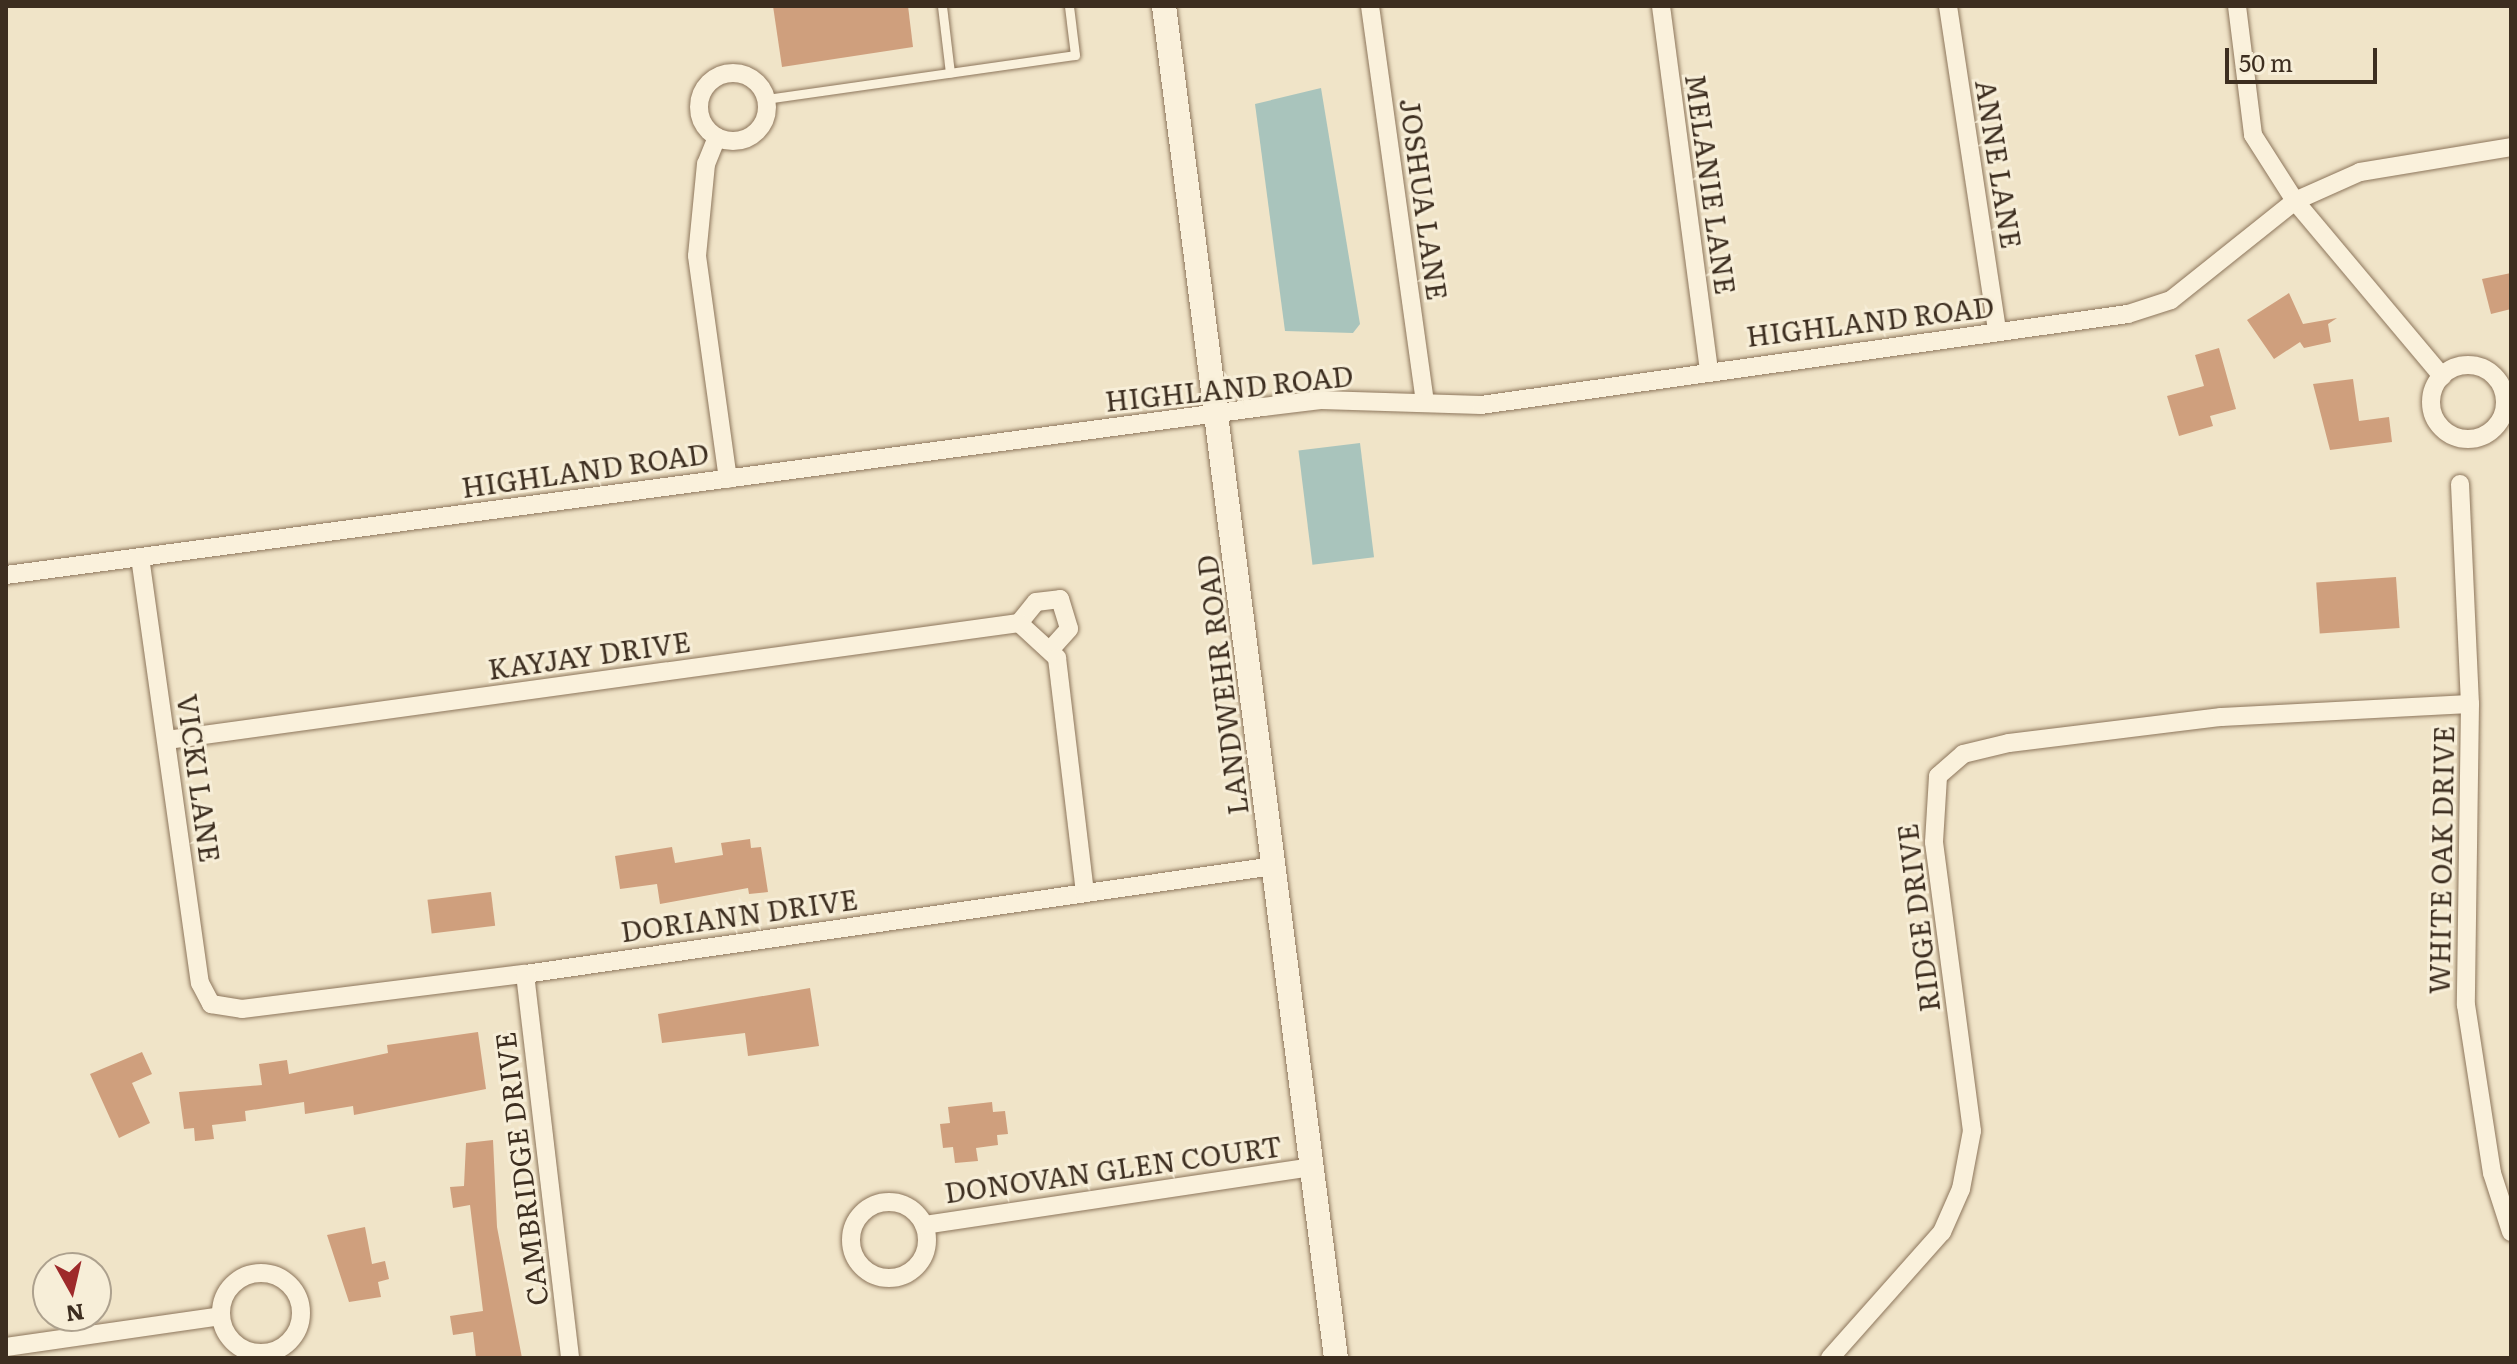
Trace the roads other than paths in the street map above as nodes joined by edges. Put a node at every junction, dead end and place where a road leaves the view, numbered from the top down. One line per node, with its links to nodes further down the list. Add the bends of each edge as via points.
1 (942, 6): 8 (lane)
2 (1069, 6): 8 (lane, via 1075,55)
3 (1164, 6): 17 (main road, LANDWEHR ROAD)
4 (1370, 6): 16 (street, JOSHUA LANE)
5 (1661, 6): 14 (street, MELANIE LANE)
6 (1948, 6): 13 (street, ANNE LANE)
7 (2237, 6): 12 (street, via 2253,135)
8 (950, 73): 9 (lane)
9 (766, 99): 10 (street, via 754,134); 10 (street, via 744,75 712,80 699,110)
10 (717, 137): 18 (street, via 706,164 697,256)
11 (2511, 147): 12 (street, HIGHLAND ROAD, via 2360,172)
12 (2295, 201): 13 (street, HIGHLAND ROAD, via 2171,300 2128,314); 15 (street)
13 (1997, 331): 14 (street, HIGHLAND ROAD)
14 (1709, 369): 16 (street, HIGHLAND ROAD, via 1481,405)
15 (2442, 376): 15 (street, via 2431,399 2438,424 2468,439 2493,430 2505,401 2492,374 2463,366)
16 (1425, 400): 17 (street, HIGHLAND ROAD, via 1321,400)
17 (1219, 413): 18 (street, HIGHLAND ROAD); 26 (main road, LANDWEHR ROAD)
18 (728, 479): 20 (street, HIGHLAND ROAD)
19 (2460, 484): 24 (street, WHITE OAK DRIVE)
20 (140, 557): 21 (street, HIGHLAND ROAD); 25 (street, VICKI LANE)
21 (6, 575)
22 (1019, 623): 23 (street); 23 (street, KAYJAY DRIVE, via 1036,602 1060,599 1071,617 1069,629); 25 (street, KAYJAY DRIVE)
23 (1050, 650): 27 (street)
24 (2470, 704): 32 (street, WHITE OAK DRIVE, via 2466,1005 2492,1173); 37 (street, RIDGE DRIVE, via 2221,717 2009,743 1963,754 1938,776 1934,842 1972,1131 1961,1189 1942,1232)
25 (167, 740): 29 (street, VICKI LANE, via 200,983)
26 (1274, 866): 27 (street, DORIANN DRIVE); 30 (main road, LANDWEHR ROAD)
27 (1085, 892): 28 (street, DORIANN DRIVE)
28 (525, 974): 29 (street, DORIANN DRIVE, via 242,1009); 35 (street, CAMBRIDGE DRIVE)
29 (211, 1004)
30 (1311, 1167): 31 (street, DONOVAN GLEN COURT); 36 (main road, LANDWEHR ROAD)
31 (924, 1225): 31 (street, DONOVAN GLEN COURT, via 899,1203 875,1204 857,1218 852,1252 866,1271 902,1276 921,1261)
32 (2511, 1232)
33 (221, 1316): 33 (street, via 236,1344 266,1353 292,1338 301,1313 288,1284 258,1274 230,1288); 34 (street)
34 (6, 1347)
35 (570, 1358)
36 (1336, 1358)
37 (1830, 1358)

